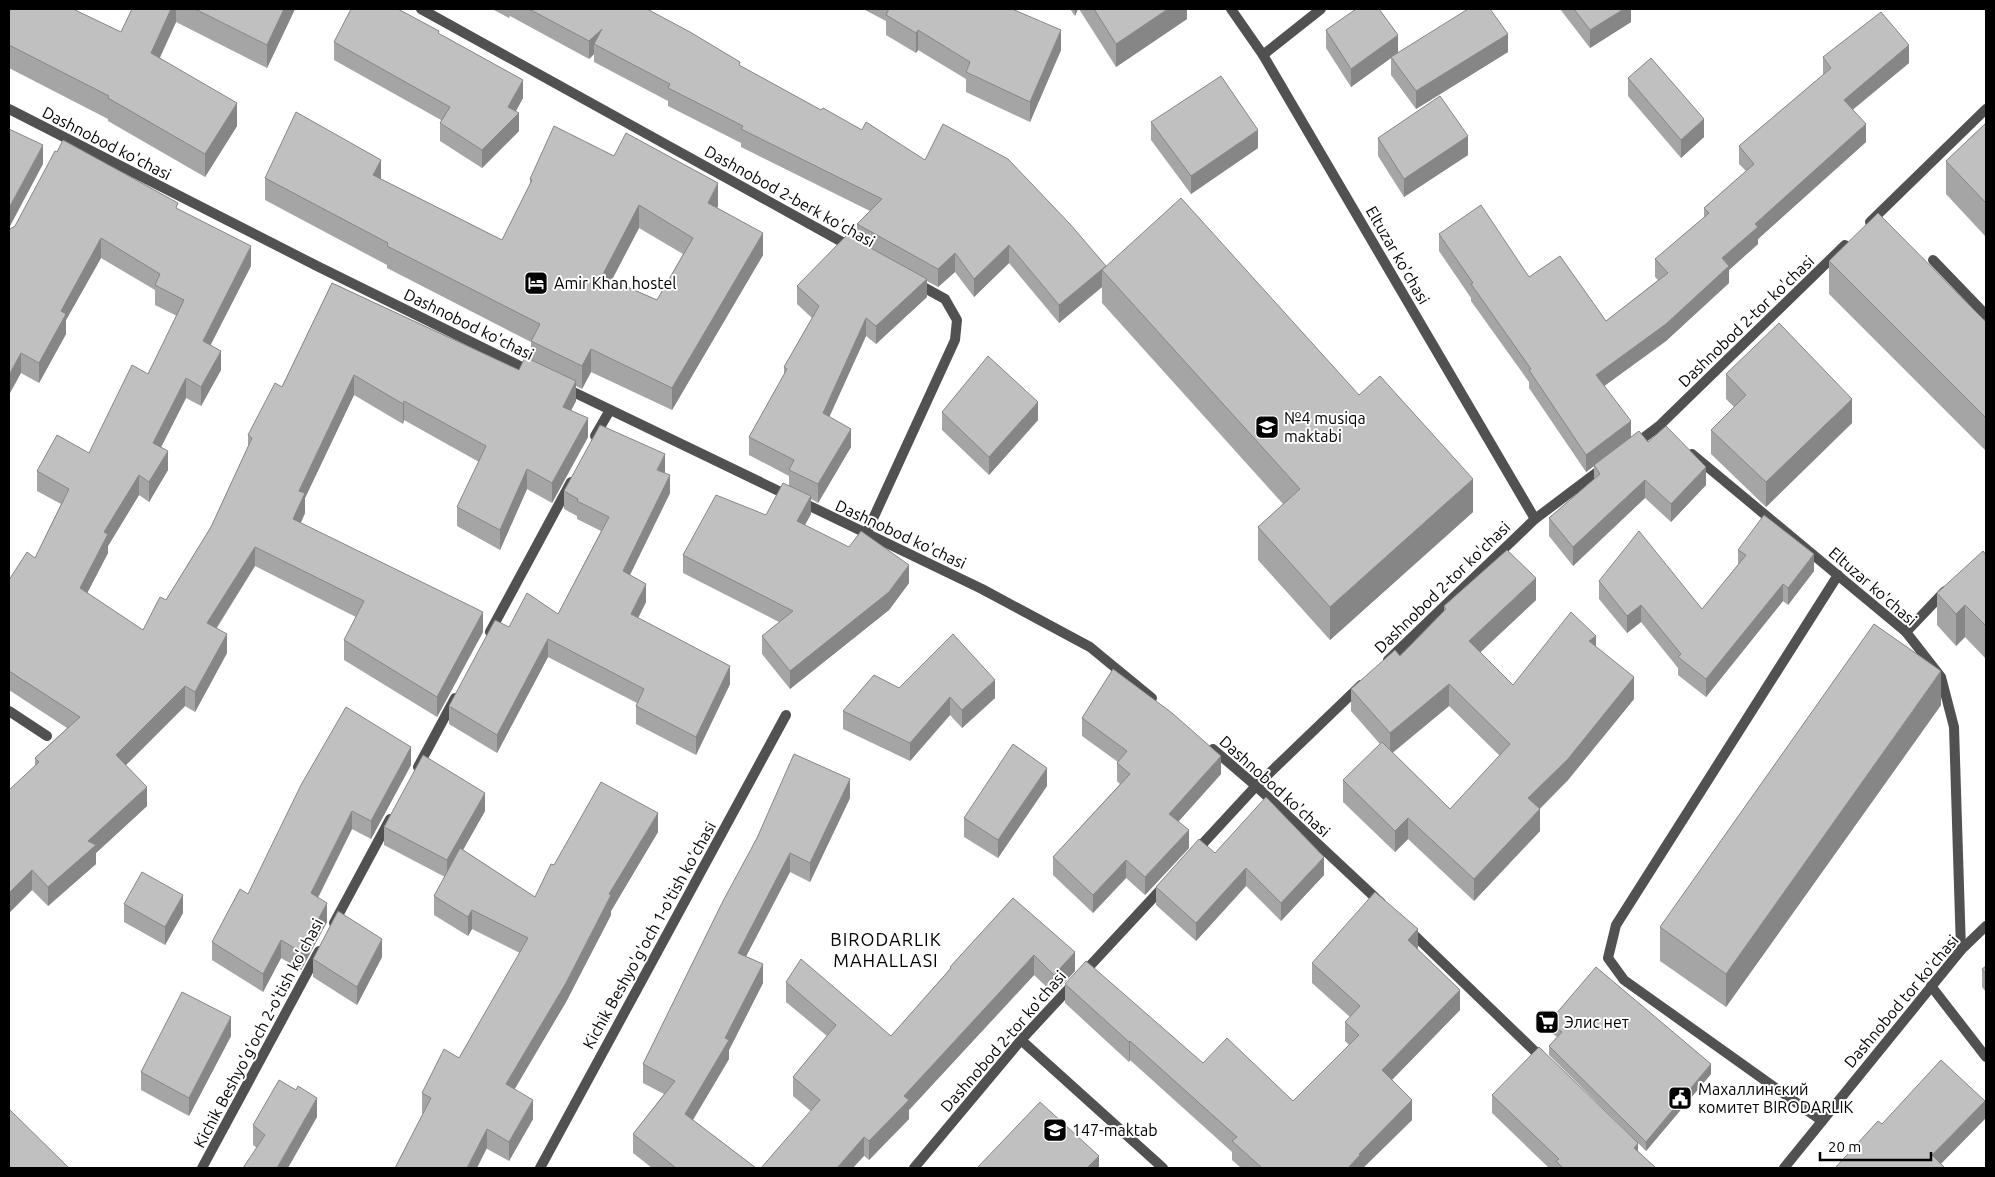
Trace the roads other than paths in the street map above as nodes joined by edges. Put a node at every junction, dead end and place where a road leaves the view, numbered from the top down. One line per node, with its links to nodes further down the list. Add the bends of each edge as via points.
1 (421, 9): 7 (street, Dashnobod 2-berk ko'chasi)
2 (1231, 9): 4 (street, Eltuzar ko'chasi)
3 (1321, 9): 4 (street)
4 (1263, 55): 19 (street, Eltuzar ko'chasi)
5 (9, 109): 11 (street, Dashnobod ko'chasi, via 62,143)
6 (1986, 109): 16 (street, Dashnobod 2-tor ko'chasi, via 1662,429)
7 (858, 251)
8 (1933, 260): 10 (street)
9 (910, 280): 20 (street, via 945,299 957,320 956,340)
10 (1986, 315)
11 (539, 375)
12 (557, 384): 13 (street, Dashnobod ko'chasi)
13 (610, 410): 14 (street); 20 (street, Dashnobod ko'chasi)
14 (591, 445)
15 (1681, 445): 21 (street, Eltuzar ko'chasi)
16 (1628, 449)
17 (1612, 461): 19 (street, Dashnobod 2-tor ko'chasi)
18 (577, 471): 24 (street)
19 (1535, 519): 32 (street, Dashnobod 2-tor ko'chasi)
20 (866, 534): 26 (street, Dashnobod ko'chasi, via 982,589 1090,647)
21 (1838, 575): 23 (street, Eltuzar ko'chasi); 44 (street, via 1616,925 1608,958 1624,980)
22 (1953, 584): 23 (street)
23 (1906, 632): 39 (street, Eltuzar ko'chasi, via 1941,677 1954,727)
24 (483, 645)
25 (460, 689): 31 (street)
26 (1158, 704)
27 (9, 711): 29 (street)
28 (786, 715): 46 (street, Kichik Beshyo'g'och 1-o'tish ko'chasi)
29 (47, 736)
30 (1203, 742): 32 (street, Dashnobod ko'chasi)
31 (413, 776)
32 (1256, 786): 34 (street, Dashnobod 2-tor ko'chasi); 36 (street, Dashnobod ko'chasi)
33 (394, 811): 45 (street, Kichik Beshyo'g'och 2-o'tish ko'chasi)
34 (1189, 858)
35 (1169, 880): 41 (street, Dashnobod 2-tor ko'chasi)
36 (1387, 909)
37 (1402, 923): 43 (street)
38 (1986, 926): 39 (street, Dashnobod tor ko'chasi)
39 (1961, 950): 40 (street, Dashnobod tor ko'chasi)
40 (1931, 986): 42 (street); 44 (street, Dashnobod tor ko'chasi)
41 (1021, 1040): 47 (street, Dashnobod 2-tor ko'chasi); 48 (street)
42 (1986, 1057)
43 (1550, 1066)
44 (1822, 1121): 49 (street, Dashnobod tor ko'chasi)
45 (202, 1168)
46 (540, 1168)
47 (914, 1168)
48 (1163, 1168)
49 (1784, 1168)

